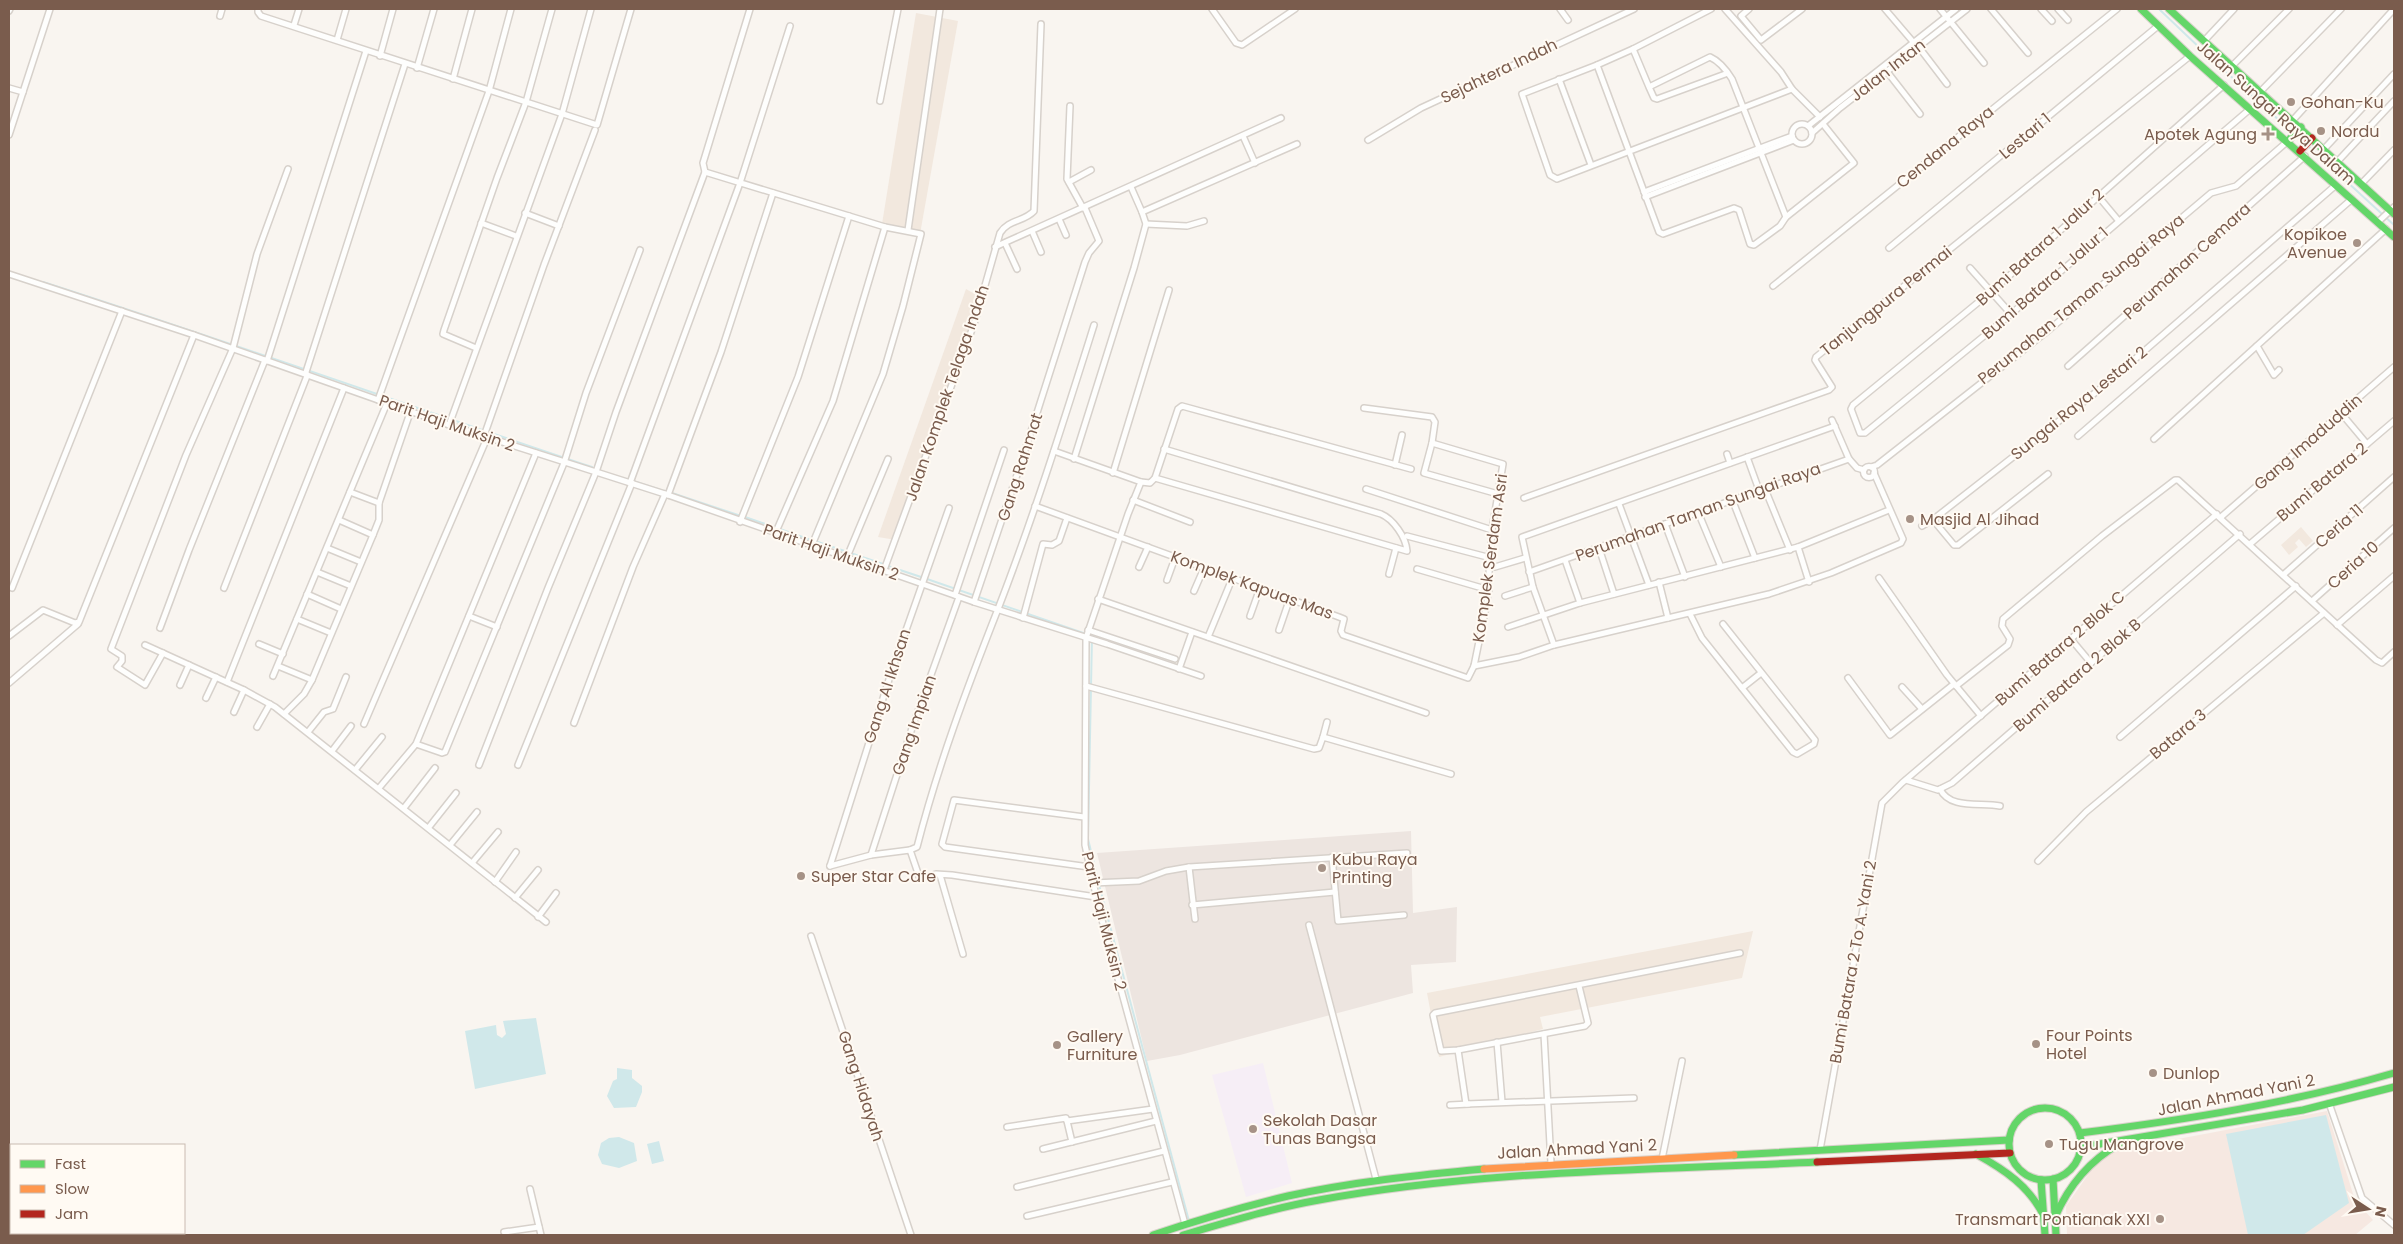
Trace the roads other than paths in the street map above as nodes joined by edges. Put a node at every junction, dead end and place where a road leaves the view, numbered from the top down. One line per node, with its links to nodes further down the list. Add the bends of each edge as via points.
1 (50, 9): 71 (street)
2 (222, 9): 38 (street)
3 (258, 9): 44 (street, via 260,16)
4 (299, 9): 44 (street)
5 (346, 9): 47 (street)
6 (393, 9): 53 (street)
7 (434, 9): 59 (street)
8 (472, 9): 63 (street)
9 (511, 9): 70 (street)
10 (552, 9): 75 (street)
11 (591, 9): 79 (street)
12 (631, 9): 79 (street, via 597,125)
13 (750, 9): 106 (street, via 703,163)
14 (898, 9): 73 (street)
15 (940, 9): 130 (street)
16 (1212, 9): 17 (street, via 1236,44 1242,45)
17 (1295, 9)
18 (1562, 9): 40 (street)
19 (1634, 9): 92 (street, Sejahtera Indah, via 1421,108)
20 (1711, 9): 50 (street)
21 (1725, 9): 69 (street)
22 (1749, 9): 23 (street, via 1741,16 1760,40)
23 (1802, 9)
24 (1886, 9): 49 (street)
25 (1940, 9): 39 (street)
26 (1956, 9): 39 (street)
27 (1967, 9): 39 (street)
28 (1991, 9): 52 (street)
29 (2042, 9): 42 (street)
30 (2058, 9): 41 (street)
31 (2117, 9): 144 (street, Cendana Raya)
32 (2141, 9): 46 (main road, Jalan Sungai Raya Dalam)
33 (2169, 9): 48 (main road)
34 (2234, 9): 48 (street)
35 (2289, 9): 58 (street)
36 (2341, 9): 72 (street)
37 (2394, 9): 83 (street)
38 (220, 16)
39 (1948, 19): 49 (street); 55 (street)
40 (1568, 20)
41 (2068, 20)
42 (2052, 21)
43 (1041, 24): 138 (street, Jalan Komplek Telaga Indah, via 1034,208 1030,214 1004,226)
44 (294, 25): 47 (street)
45 (790, 26): 108 (street)
46 (2158, 26): 54 (main road, Jalan Sungai Raya Dalam); 137 (street, Lestari 1)
47 (337, 40): 51 (street)
48 (2204, 41): 58 (main road)
49 (1916, 45): 60 (street); 65 (street)
50 (1633, 49): 57 (street); 67 (street)
51 (366, 51): 53 (street); 154 (street)
52 (2028, 52)
53 (380, 56): 56 (street)
54 (2190, 56): 66 (main road, Jalan Sungai Raya Dalam); 207 (street, Tanjungpura Permai, via 1816,357 1832,387 1829,390)
55 (1984, 63)
56 (405, 64): 59 (street); 158 (street)
57 (1597, 65): 64 (street); 98 (street)
58 (2232, 66): 72 (main road)
59 (417, 68): 63 (street)
60 (1886, 70): 80 (street); 81 (street); 84 (street, Jalan Intan)
61 (1728, 73): 67 (street, via 1657,99); 67 (street, via 1710,57); 77 (street)
62 (2394, 74): 96 (street)
63 (453, 79): 70 (street)
64 (1559, 80): 103 (street); 103 (street, via 1522,94 1550,175 1557,179)
65 (1947, 84)
66 (2224, 85): 78 (main road, Jalan Sungai Raya Dalam); 114 (street, Bumi Batara 1 Jalur 2)
67 (1649, 87)
68 (9, 88): 71 (street)
69 (1792, 89): 77 (street); 81 (street)
70 (489, 91): 75 (street); 162 (street)
71 (23, 92): 89 (street)
72 (2260, 92): 83 (main road)
73 (880, 101)
74 (2394, 101): 101 (street)
75 (526, 102): 79 (street); 126 (street)
76 (1070, 106): 107 (street)
77 (1744, 108): 98 (street); 99 (street)
78 (2250, 109): 93 (main road, Jalan Sungai Raya Dalam); 123 (street, Bumi Batara 1 Jalur 1)
79 (562, 114): 118 (street)
80 (1920, 114)
81 (1820, 117): 85 (street)
82 (1281, 118): 90 (street)
83 (2293, 120): 86 (main road)
84 (1823, 124): 88 (street, Jalan Intan); 121 (street, via 1854,163)
85 (1808, 126): 88 (street); 91 (street, via 1796,126)
86 (2298, 129): 93 (main road); 94 (main road)
87 (595, 130): 128 (street)
88 (1812, 133): 91 (street, via 1806,143 1799,144)
89 (9, 135)
90 (1242, 136): 102 (street); 111 (street)
91 (1793, 138): 99 (street)
92 (1368, 140)
93 (2289, 140): 100 (main road, Jalan Sungai Raya Dalam); 192 (street, Perumahan Taman Sungai Raya, via 2236,186 2211,193 2057,323)
94 (2310, 140): 96 (main road); 100 (main road)
95 (1297, 144): 102 (street)
96 (2324, 149): 101 (main road)
97 (2394, 150): 109 (street)
98 (1628, 151): 103 (street); 113 (street)
99 (1759, 152): 113 (street); 121 (street)
100 (2303, 152): 110 (main road, Jalan Sungai Raya Dalam); 155 (street, Perumahan Cemara)
101 (2337, 162): 109 (main road)
102 (1254, 163): 119 (street)
103 (1591, 165)
104 (288, 169): 152 (street, via 257,254)
105 (1091, 170): 107 (street)
106 (706, 172): 108 (street); 193 (street)
107 (1069, 182): 116 (street)
108 (740, 183): 112 (street); 201 (street)
109 (2362, 183): 117 (main road)
110 (2336, 185): 115 (main road, Jalan Sungai Raya Dalam); 218 (street, Sungai Raya Lestari 2, via 2105,385)
111 (1131, 187): 116 (street); 119 (street)
112 (774, 193): 120 (street); 206 (street, via 721,352)
113 (1645, 194): 121 (street, via 1659,232 1663,234 1734,208 1739,210 1750,244 1754,245 1780,226)
114 (2098, 196): 123 (street); 146 (street, Bumi Batara 1 Jalur 2)
115 (2352, 199): 125 (main road, Jalan Sungai Raya Dalam); 173 (street)
116 (1084, 208): 122 (street); 281 (street, Gang Rahmat, via 1100,241 1085,262)
117 (2393, 211): 125 (street)
118 (525, 212): 128 (street); 134 (street)
119 (1142, 212): 127 (street)
120 (849, 216): 129 (street); 220 (street, via 798,377)
121 (1786, 217)
122 (1059, 219): 132 (street); 133 (street)
123 (2118, 220): 148 (street, Bumi Batara 1 Jalur 1)
124 (1204, 221): 127 (street, via 1187,226)
125 (2379, 222): 131 (main road, Jalan Sungai Raya Dalam)
126 (481, 223): 134 (street); 153 (street, via 443,334)
127 (1146, 224): 185 (street)
128 (559, 226): 174 (street)
129 (885, 227): 130 (street); 227 (street, via 839,384)
130 (908, 230): 233 (street, via 922,236 885,366)
131 (2386, 230): 135 (main road, Jalan Sungai Raya Dalam); 151 (street)
132 (1032, 231): 136 (street); 140 (street)
133 (1066, 235)
134 (516, 236): 153 (street)
135 (2394, 237)
136 (1005, 243): 138 (street); 142 (street)
137 (1891, 246)
138 (995, 247): 247 (street, Jalan Komplek Telaga Indah, via 974,324)
139 (640, 250): 187 (street, via 586,393)
140 (1041, 252)
141 (1970, 268): 146 (street)
142 (1017, 269)
143 (9, 274): 147 (street, Parit Haji Muksin 2)
144 (1773, 286)
145 (1169, 290): 194 (street)
146 (1992, 291): 148 (street); 164 (street, Bumi Batara 1 Jalur 2)
147 (122, 312): 150 (street, Parit Haji Muksin 2); 269 (street)
148 (2011, 314): 164 (street, Bumi Batara 1 Jalur 1, via 1865,434 1860,433 1851,409)
149 (1094, 325): 180 (street)
150 (194, 335): 152 (street, Parit Haji Muksin 2); 293 (street)
151 (2257, 346): 159 (street); 175 (street)
152 (233, 348): 154 (street, Parit Haji Muksin 2); 311 (street, via 186,455 111,649 122,656 117,667 145,685)
153 (476, 348): 170 (street)
154 (266, 360): 158 (street, Parit Haji Muksin 2); 298 (street)
155 (2068, 366)
156 (2394, 367): 167 (street, Gang Imaduddin)
157 (2279, 370): 159 (street)
158 (306, 374): 161 (street, Parit Haji Muksin 2); 270 (street)
159 (2274, 375): 160 (street)
160 (2269, 379)
161 (344, 388): 162 (street, Parit Haji Muksin 2); 326 (street)
162 (378, 400): 163 (street, Parit Haji Muksin 2)
163 (387, 403): 166 (street, Parit Haji Muksin 2); 204 (street)
164 (1853, 405)
165 (1364, 408): 176 (street, via 1432,417 1435,422)
166 (411, 410): 170 (street, Parit Haji Muksin 2); 210 (street)
167 (2341, 414): 177 (street); 216 (street, Gang Imaduddin)
168 (1832, 420): 171 (street)
169 (2394, 421): 177 (street, Bumi Batara 2)
170 (449, 425): 174 (street, Parit Haji Muksin 2)
171 (1835, 426): 183 (street); 186 (street)
172 (1402, 436): 189 (street)
173 (2078, 436)
174 (485, 437): 181 (street, Parit Haji Muksin 2); 343 (street)
175 (2154, 439)
176 (1432, 443): 205 (street, Komplek Serdam Asri, via 1502,462); 205 (street, via 1424,473)
177 (2367, 444): 232 (street, Bumi Batara 2)
178 (1164, 449): 189 (street, via 1178,409 1182,406); 198 (street); 237 (street, via 1381,514 1391,519 1407,551)
179 (1004, 450): 276 (street, Gang Impian)
180 (1054, 451): 185 (street); 212 (street)
181 (536, 453): 187 (street, Parit Haji Muksin 2); 288 (street)
182 (1727, 454): 188 (street)
183 (1747, 456): 188 (street); 203 (street)
184 (888, 459): 240 (street)
185 (1074, 459): 194 (street)
186 (1849, 459): 191 (street); 203 (street, Perumahan Taman Sungai Raya)
187 (564, 463): 193 (street, Parit Haji Muksin 2); 296 (street)
188 (1730, 463): 211 (street)
189 (1395, 464): 190 (street)
190 (1411, 469)
191 (1864, 470): 192 (street); 196 (street)
192 (1873, 470): 196 (street); 200 (street)
193 (596, 472): 201 (street, Parit Haji Muksin 2); 352 (street)
194 (1113, 473): 199 (street)
195 (2048, 474): 218 (street, via 1958,545 1954,545)
196 (1867, 477): 200 (street)
197 (2394, 477): 256 (street, Ceria 11)
198 (1155, 478): 199 (street, via 1150,483); 237 (street)
199 (1141, 482): 208 (street)
200 (1876, 482): 214 (street)
201 (631, 483): 206 (street, Parit Haji Muksin 2); 353 (street)
202 (1366, 489): 225 (street)
203 (1762, 490): 209 (street, Perumahan Taman Sungai Raya); 239 (street)
204 (350, 492): 210 (street); 219 (street)
205 (1498, 494): 225 (street, Komplek Serdam Asri)
206 (667, 495): 220 (street, Parit Haji Muksin 2); 342 (street, via 633,568)
207 (1524, 498)
208 (1133, 500): 221 (street); 230 (street)
209 (1732, 500): 215 (street, Perumahan Taman Sungai Raya); 244 (street)
210 (379, 503): 226 (street, via 380,514)
211 (1619, 504): 231 (street); 243 (street, via 1522,537)
212 (1035, 506): 217 (street, Komplek Kapuas Mas); 284 (street)
213 (949, 508): 264 (street, Gang Al Ikhsan)
214 (1889, 510): 235 (street); 263 (street, via 1904,542)
215 (1698, 512): 222 (street, Perumahan Taman Sungai Raya); 250 (street)
216 (2219, 516): 228 (street); 306 (street, Bumi Batara 2 Blok C); 330 (street, via 2178,480 2171,482 2003,620 2002,626 2010,639 2008,645)
217 (1067, 518): 230 (street, Komplek Kapuas Mas); 290 (street, via 1058,541 1052,545 1043,544)
218 (1934, 518): 223 (street, Sungai Raya Lestari 2)
219 (339, 520): 226 (street); 236 (street)
220 (740, 522): 227 (street, Parit Haji Muksin 2)
221 (1190, 522)
222 (1665, 524): 231 (street, Perumahan Taman Sungai Raya); 258 (street)
223 (1922, 526)
224 (2394, 528): 280 (street, Ceria 10)
225 (1492, 530): 242 (street, Komplek Serdam Asri)
226 (373, 534): 246 (street)
227 (775, 534): 233 (street, Parit Haji Muksin 2)
228 (2240, 534): 232 (street); 314 (street, Bumi Batara 2 Blok B)
229 (1407, 536): 242 (street)
230 (1120, 537): 234 (street, Komplek Kapuas Mas); 279 (street)
231 (1632, 537): 238 (street, Perumahan Taman Sungai Raya); 265 (street)
232 (2250, 544): 256 (street)
233 (812, 545): 240 (street, Parit Haji Muksin 2)
234 (1148, 547): 241 (street, Komplek Kapuas Mas); 248 (street)
235 (1798, 547): 239 (street); 263 (street)
236 (328, 548): 246 (street); 253 (street)
237 (1396, 548): 255 (street)
238 (1600, 548): 245 (street, Perumahan Taman Sungai Raya); 275 (street)
239 (1790, 550): 244 (street)
240 (847, 557): 247 (street, Parit Haji Muksin 2)
241 (1175, 558): 251 (street, Komplek Kapuas Mas); 261 (street)
242 (1491, 558): 272 (street, Komplek Serdam Asri)
243 (1525, 558): 249 (street); 254 (street)
244 (1754, 558): 250 (street)
245 (1565, 560): 254 (street, Perumahan Taman Sungai Raya); 282 (street)
246 (361, 562): 266 (street)
247 (886, 567): 264 (street, Parit Haji Muksin 2)
248 (1139, 567)
249 (1495, 567)
250 (1721, 567): 258 (street)
251 (1204, 568): 259 (street, Komplek Kapuas Mas); 273 (street)
252 (1417, 569): 272 (street)
253 (317, 572): 266 (street); 274 (street)
254 (1529, 572): 268 (street)
255 (1389, 574)
256 (2283, 574): 267 (street)
257 (2394, 576): 295 (street)
258 (1685, 577): 262 (street)
259 (1232, 578): 271 (street, Komplek Kapuas Mas); 304 (street)
260 (1878, 578): 330 (street)
261 (1167, 580)
262 (1659, 582): 265 (street); 291 (street)
263 (1809, 582): 287 (street)
264 (922, 583): 276 (street, Parit Haji Muksin 2); 371 (street, Gang Al Ikhsan, via 830,866)
265 (1649, 585): 275 (street)
266 (351, 586): 283 (street)
267 (2296, 586): 280 (street); 349 (street)
268 (1533, 587): 277 (street); 286 (street)
269 (12, 588)
270 (224, 588)
271 (1260, 588): 278 (street, Komplek Kapuas Mas); 289 (street)
272 (1489, 590): 317 (street, Komplek Serdam Asri)
273 (1194, 591)
274 (307, 594): 283 (street); 292 (street)
275 (1614, 594): 282 (street)
276 (957, 596): 281 (street, Parit Haji Muksin 2); 371 (street, Gang Impian)
277 (1505, 596)
278 (1290, 598): 300 (street); 317 (street, Komplek Kapuas Mas, via 1344,619 1341,631 1355,640 1466,678 1470,677)
279 (1098, 599): 299 (street); 301 (street)
280 (2312, 601): 285 (street)
281 (974, 602): 284 (street, Parit Haji Muksin 2)
282 (1580, 603): 286 (street)
283 (341, 609): 302 (street)
284 (998, 610): 290 (street, Parit Haji Muksin 2); 368 (street, via 956,720 917,847)
285 (2324, 613): 295 (street); 373 (street, Batara 3, via 2086,812)
286 (1542, 614): 297 (street); 309 (street)
287 (1690, 614): 291 (street); 332 (street, via 1696,630)
288 (469, 616): 296 (street); 350 (street)
289 (1250, 616)
290 (1023, 617): 305 (street, Parit Haji Muksin 2)
291 (1668, 618): 309 (street)
292 (297, 619): 302 (street); 312 (street)
293 (78, 624): 303 (street, via 43,610); 327 (street)
294 (1723, 624): 319 (street)
295 (2337, 625): 310 (street, via 2378,662)
296 (497, 627): 350 (street, via 446,752)
297 (1508, 627)
298 (160, 628)
299 (1088, 630): 305 (street); 313 (street)
300 (1279, 630)
301 (1192, 632): 304 (street); 318 (street)
302 (331, 633): 325 (street)
303 (9, 636)
304 (1208, 637): 338 (street)
305 (1086, 638): 318 (street); 329 (street, Parit Haji Muksin 2)
306 (2070, 638): 314 (street); 340 (street, Bumi Batara 2 Blok C)
307 (259, 644): 312 (street)
308 (145, 645): 311 (street)
309 (1554, 645): 317 (street, via 1519,657)
310 (2394, 652)
311 (163, 653): 315 (street)
312 (283, 654): 316 (street)
313 (1175, 659)
314 (2091, 663): 359 (street, Bumi Batara 2 Blok B)
315 (189, 665): 322 (street); 328 (street)
316 (278, 666): 320 (street); 325 (street)
317 (1474, 666)
318 (1179, 669): 321 (street)
319 (1761, 672): 332 (street); 332 (street, via 1816,740 1814,744 1797,754 1793,752)
320 (273, 676)
321 (1201, 676)
322 (216, 677): 326 (street); 334 (street)
323 (346, 677): 346 (street, via 333,709 324,712)
324 (1848, 678): 336 (street, via 1890,735)
325 (312, 680): 339 (street, via 304,694)
326 (227, 682): 333 (street)
327 (9, 683)
328 (180, 685)
329 (1086, 686): 348 (street, via 1314,750 1319,748); 364 (street, Parit Haji Muksin 2)
330 (1955, 686): 336 (street); 340 (street)
331 (1902, 687): 336 (street)
332 (1742, 688)
333 (244, 690): 335 (street); 337 (street)
334 (206, 698)
335 (270, 704): 339 (street); 345 (street)
336 (1922, 709)
337 (234, 712)
338 (1426, 713)
339 (284, 714): 346 (street)
340 (1982, 716): 357 (street, Bumi Batara 2 Blok C)
341 (1327, 722): 348 (street)
342 (574, 723)
343 (364, 724)
344 (351, 726): 351 (street)
345 (257, 727)
346 (308, 732): 351 (street)
347 (382, 737): 355 (street)
348 (1324, 737): 356 (street)
349 (2120, 737)
350 (416, 744): 358 (street)
351 (332, 751): 355 (street)
352 (479, 765)
353 (518, 766)
354 (435, 768): 362 (street)
355 (355, 770): 358 (street)
356 (1451, 774)
357 (1904, 782): 359 (street); 417 (street, Bumi Batara 2 To A. Yani 2, via 1882,803)
358 (379, 788): 362 (street)
359 (1940, 790): 361 (street, via 1956,803)
360 (456, 793): 365 (street)
361 (2000, 806)
362 (404, 808): 365 (street)
363 (477, 812): 367 (street)
364 (1084, 817): 375 (street, Parit Haji Muksin 2); 375 (street, via 954,800 942,844)
365 (428, 827): 367 (street)
366 (498, 832): 374 (street)
367 (450, 845): 374 (street)
368 (910, 850): 371 (street); 378 (street, via 918,878)
369 (516, 852): 379 (street)
370 (1407, 853): 372 (street)
371 (871, 855)
372 (1332, 857): 376 (street); 381 (street)
373 (2038, 861)
374 (472, 864): 379 (street)
375 (1089, 867): 380 (street, Parit Haji Muksin 2)
376 (1189, 867): 380 (street, via 1139,881); 385 (street)
377 (538, 870): 384 (street)
378 (940, 875): 383 (street); 393 (street)
379 (495, 882): 384 (street)
380 (1093, 882): 383 (street, Parit Haji Muksin 2)
381 (1335, 892): 385 (street); 386 (street, via 1338,921)
382 (556, 893): 387 (street)
383 (1096, 897): 407 (street, Parit Haji Muksin 2)
384 (515, 898): 387 (street)
385 (1192, 905): 388 (street)
386 (1404, 915)
387 (538, 917): 389 (street)
388 (1195, 919)
389 (546, 922)
390 (1309, 925): 423 (street)
391 (811, 936): 438 (street, Gang Hidayah)
392 (1740, 953): 394 (street)
393 (963, 954)
394 (1579, 986): 395 (street, via 1587,1025); 397 (street, via 1433,1014 1441,1051)
395 (1544, 1034): 396 (street); 402 (street)
396 (1497, 1042): 397 (street); 403 (street)
397 (1458, 1050): 405 (street, via 1465,1102)
398 (1682, 1062): 421 (street)
399 (2394, 1073): 411 (main road, Jalan Ahmad Yani 2, via 2342,1088 2229,1112)
400 (2394, 1087): 404 (main road, Jalan Ahmad Yani 2)
401 (1634, 1098): 402 (street)
402 (1547, 1100): 403 (street); 422 (street)
403 (1502, 1102): 405 (street)
404 (2329, 1103): 413 (main road, Jalan Ahmad Yani 2); 433 (street, via 2362,1198)
405 (1470, 1104): 406 (street)
406 (1450, 1106)
407 (1153, 1109): 408 (street); 409 (street, Parit Haji Muksin 2)
408 (1067, 1121): 410 (street, via 1066,1118); 414 (street)
409 (1156, 1121): 414 (street); 418 (street, Parit Haji Muksin 2)
410 (1007, 1127)
411 (2080, 1133): 412 (main road, via 2063,1112 2037,1108 2021,1116); 415 (main road)
412 (2009, 1140): 417 (main road, Jalan Ahmad Yani 2); 419 (main road)
413 (2126, 1141): 415 (main road, Jalan Ahmad Yani 2); 431 (main road, via 2102,1153 2091,1163 2066,1193)
414 (1072, 1142): 416 (street)
415 (2082, 1147): 424 (main road, via 2070,1171)
416 (1043, 1150)
417 (1820, 1150): 421 (main road, Jalan Ahmad Yani 2)
418 (1164, 1151): 426 (street, Parit Haji Muksin 2); 427 (street)
419 (2010, 1153): 420 (main road, Jalan Ahmad Yani 2); 425 (main road, via 2023,1174)
420 (1974, 1154): 430 (main road, via 2005,1169 2022,1183); 436 (main road, Jalan Ahmad Yani 2, via 1478,1179 1318,1200)
421 (1662, 1159): 422 (main road, Jalan Ahmad Yani 2)
422 (1551, 1163): 423 (main road, Jalan Ahmad Yani 2)
423 (1376, 1179): 432 (main road, Jalan Ahmad Yani 2, via 1282,1196)
424 (2053, 1179): 425 (main road); 431 (main road)
425 (2041, 1180): 430 (main road)
426 (1172, 1182): 429 (street); 432 (street, Parit Haji Muksin 2)
427 (1017, 1187)
428 (530, 1189): 434 (street)
429 (1027, 1216)
430 (2044, 1216): 440 (main road)
431 (2055, 1217): 441 (main road)
432 (1185, 1224): 439 (main road, Jalan Ahmad Yani 2)
433 (2394, 1225)
434 (539, 1227): 435 (street); 437 (street)
435 (504, 1232)
436 (1186, 1234)
437 (541, 1235)
438 (911, 1235)
439 (1153, 1235)
440 (2045, 1235)
441 (2056, 1235)

